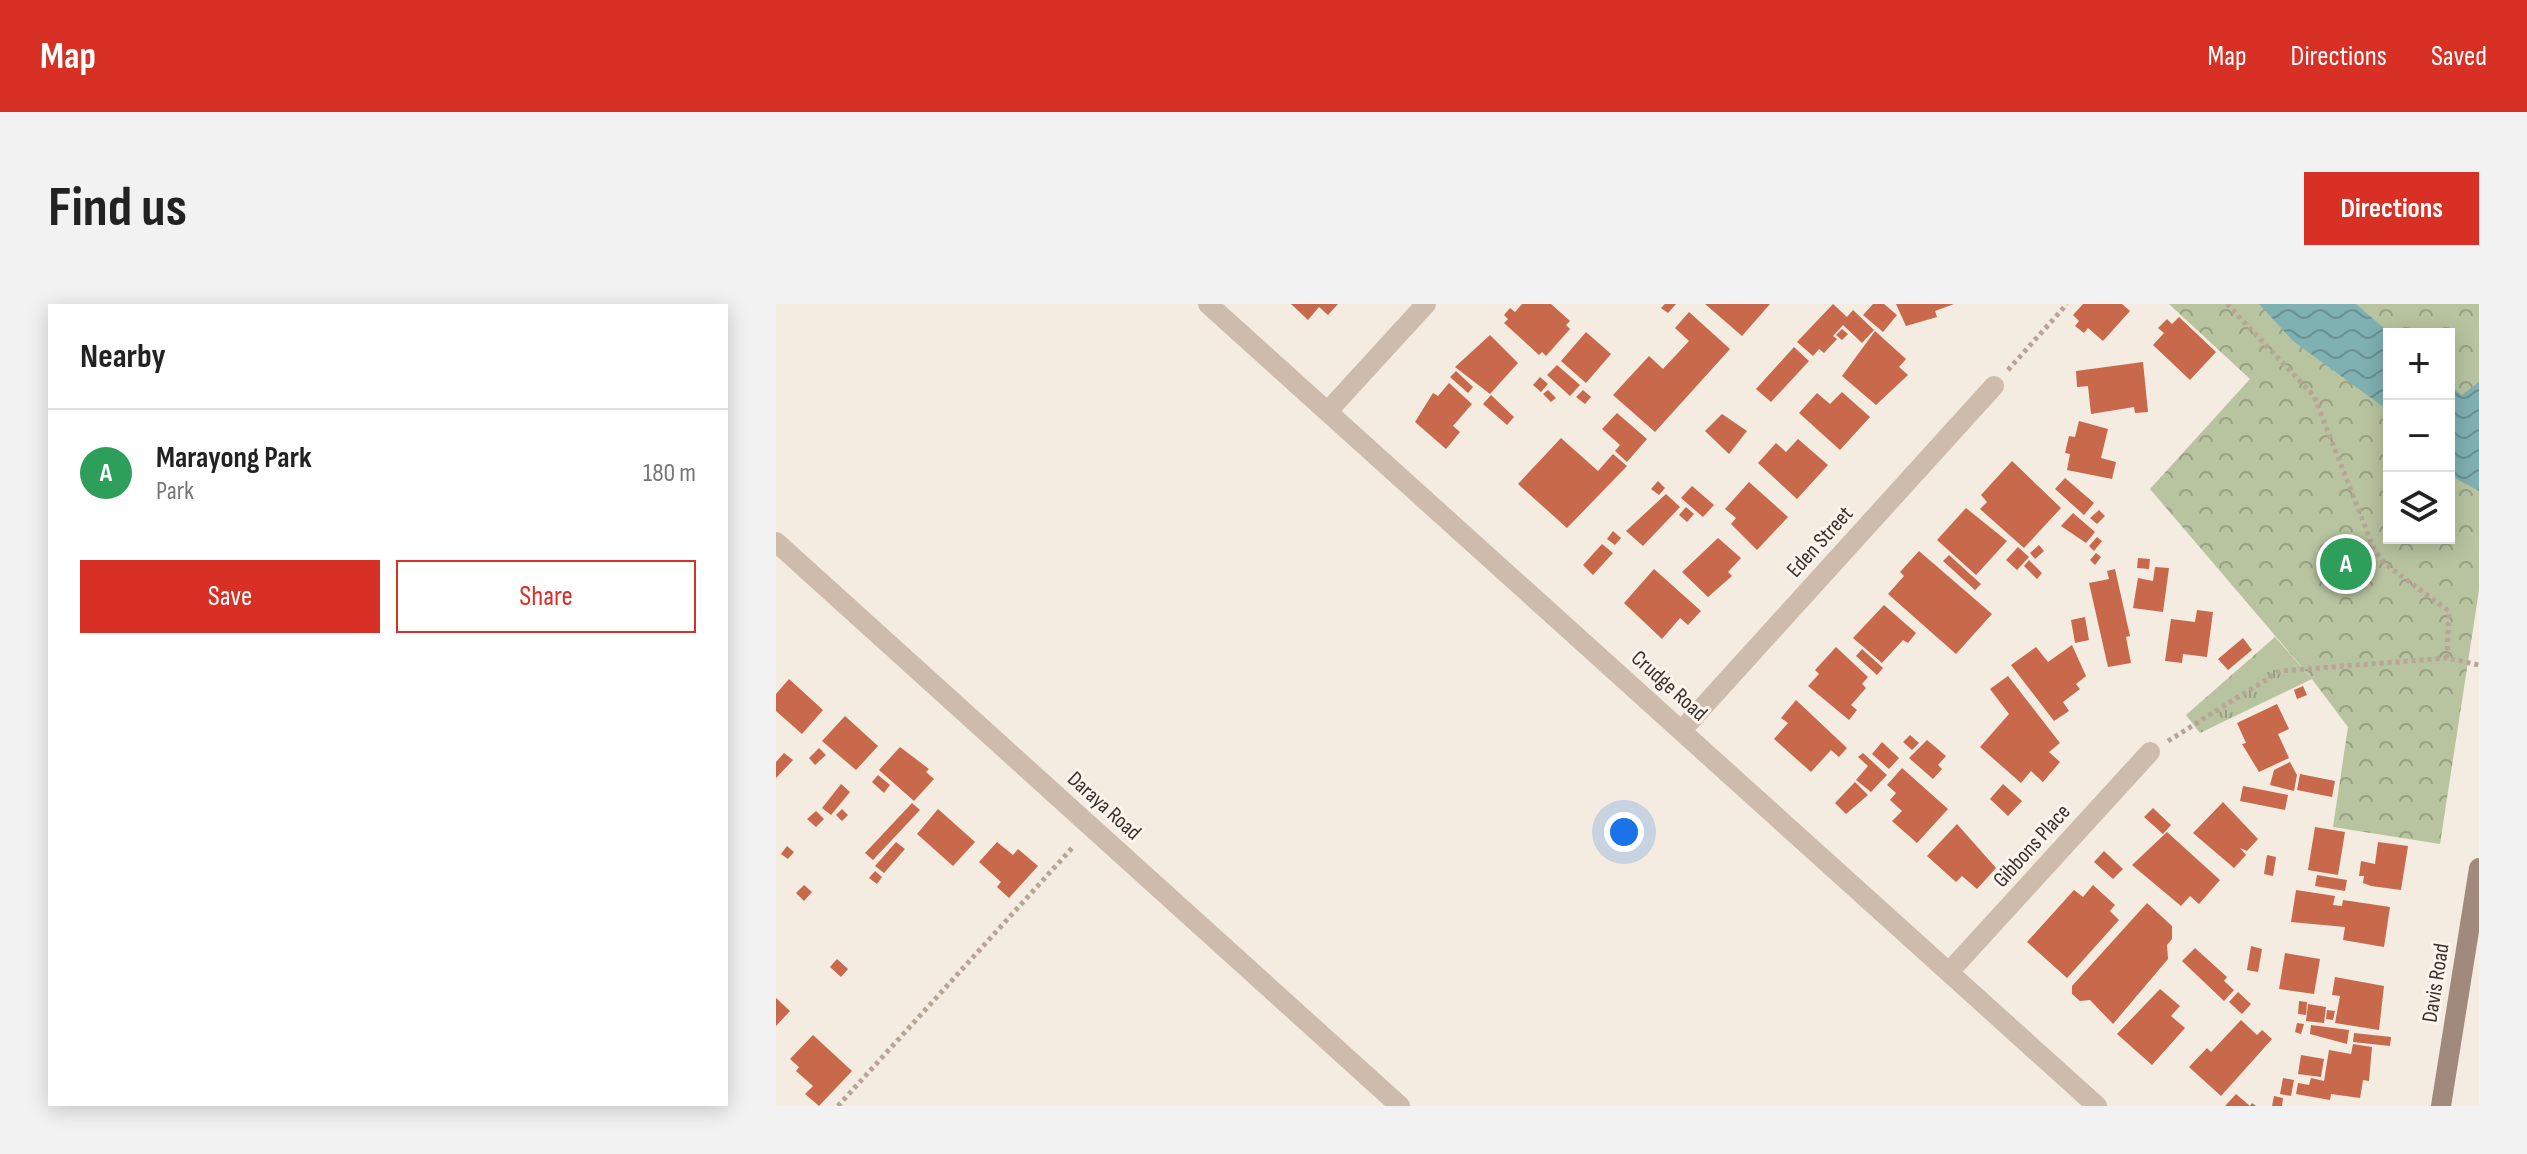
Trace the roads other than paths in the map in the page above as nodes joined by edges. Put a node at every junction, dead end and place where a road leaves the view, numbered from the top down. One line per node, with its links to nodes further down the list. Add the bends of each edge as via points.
1 (1208, 304): 4 (street, Crudge Road)
2 (1426, 304): 4 (street)
3 (1994, 386): 6 (street, Eden Street)
4 (1328, 411): 6 (street, Crudge Road)
5 (776, 542): 10 (street, Daraya Road)
6 (1682, 730): 9 (street, Crudge Road)
7 (2150, 752): 9 (street, Gibbons Place)
8 (2479, 868): 12 (street, Davis Road)
9 (1949, 972): 11 (street, Crudge Road)
10 (1400, 1106)
11 (2097, 1106)
12 (2441, 1106)

